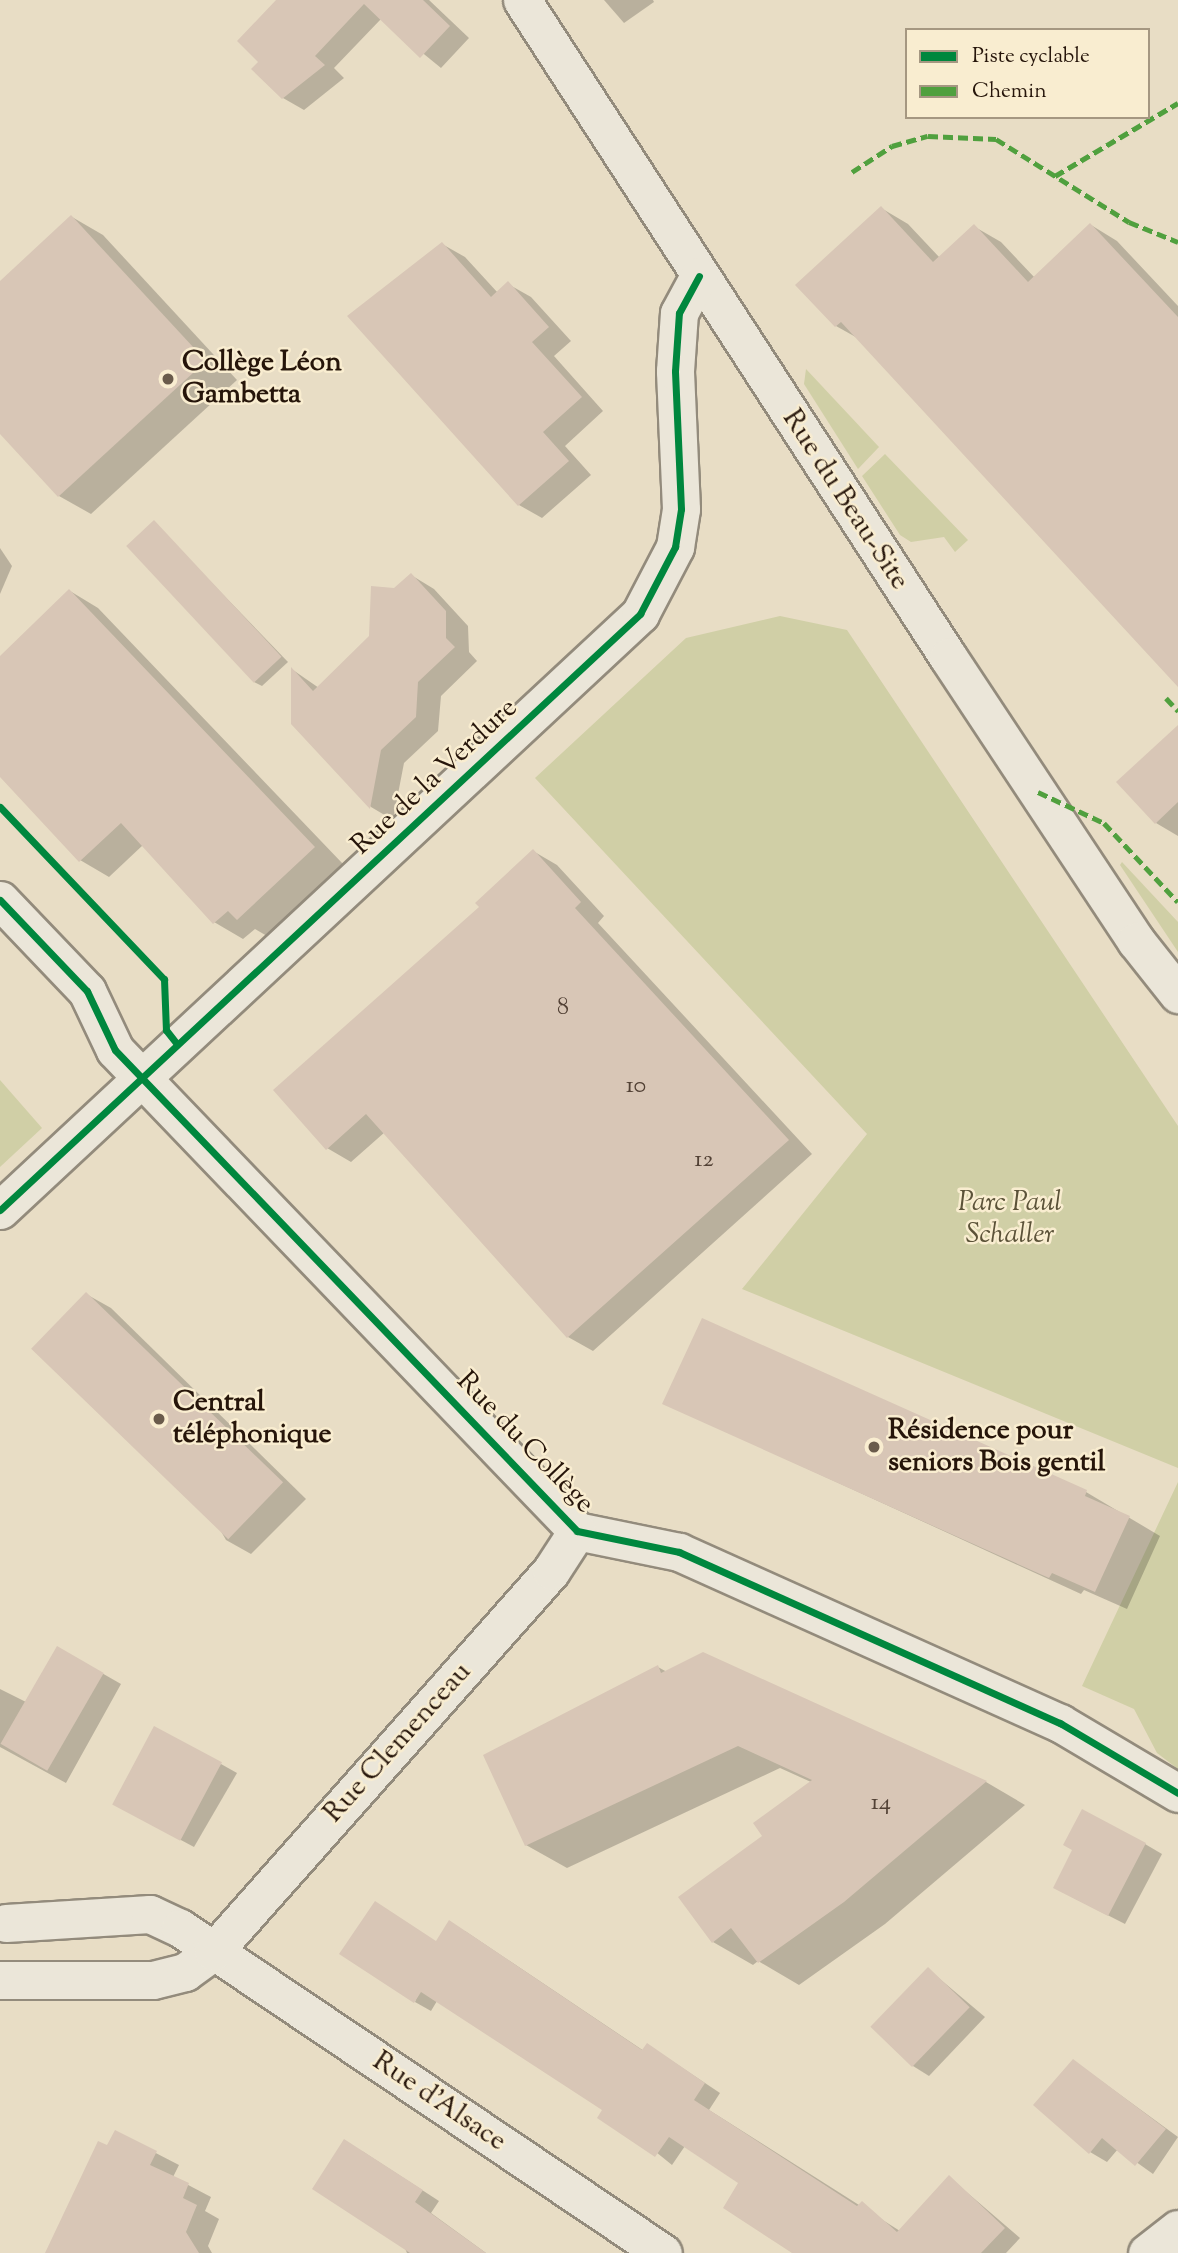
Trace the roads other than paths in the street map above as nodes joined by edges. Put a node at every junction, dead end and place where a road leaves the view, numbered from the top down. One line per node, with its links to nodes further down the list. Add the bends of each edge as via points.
1 (522, 0): 2 (street, Rue du Beau-Site)
2 (699, 276): 4 (street, Rue du Beau-Site, via 1136,942); 5 (street, Rue de la Verdure, via 679,313 675,371 681,509 660,584 640,614)
3 (0, 900): 5 (street, Rue du Collège, via 87,991 115,1050)
4 (1178, 994)
5 (142, 1078): 6 (street, Rue de la Verdure); 7 (street, Rue du Collège)
6 (0, 1210)
7 (577, 1531): 8 (street, Rue du Collège, via 679,1552 1060,1723); 10 (street, Rue Clemenceau, via 551,1571)
8 (1178, 1793)
9 (3, 1919): 10 (street, Rue d'Alsace, via 150,1914); 11 (street, Rue d'Alsace)
10 (213, 1952): 11 (street, Rue d'Alsace, via 185,1972 153,1980); 13 (street, Rue d'Alsace)
11 (0, 1979)
12 (1178, 2229): 14 (street)
13 (663, 2253)
14 (1147, 2253)

